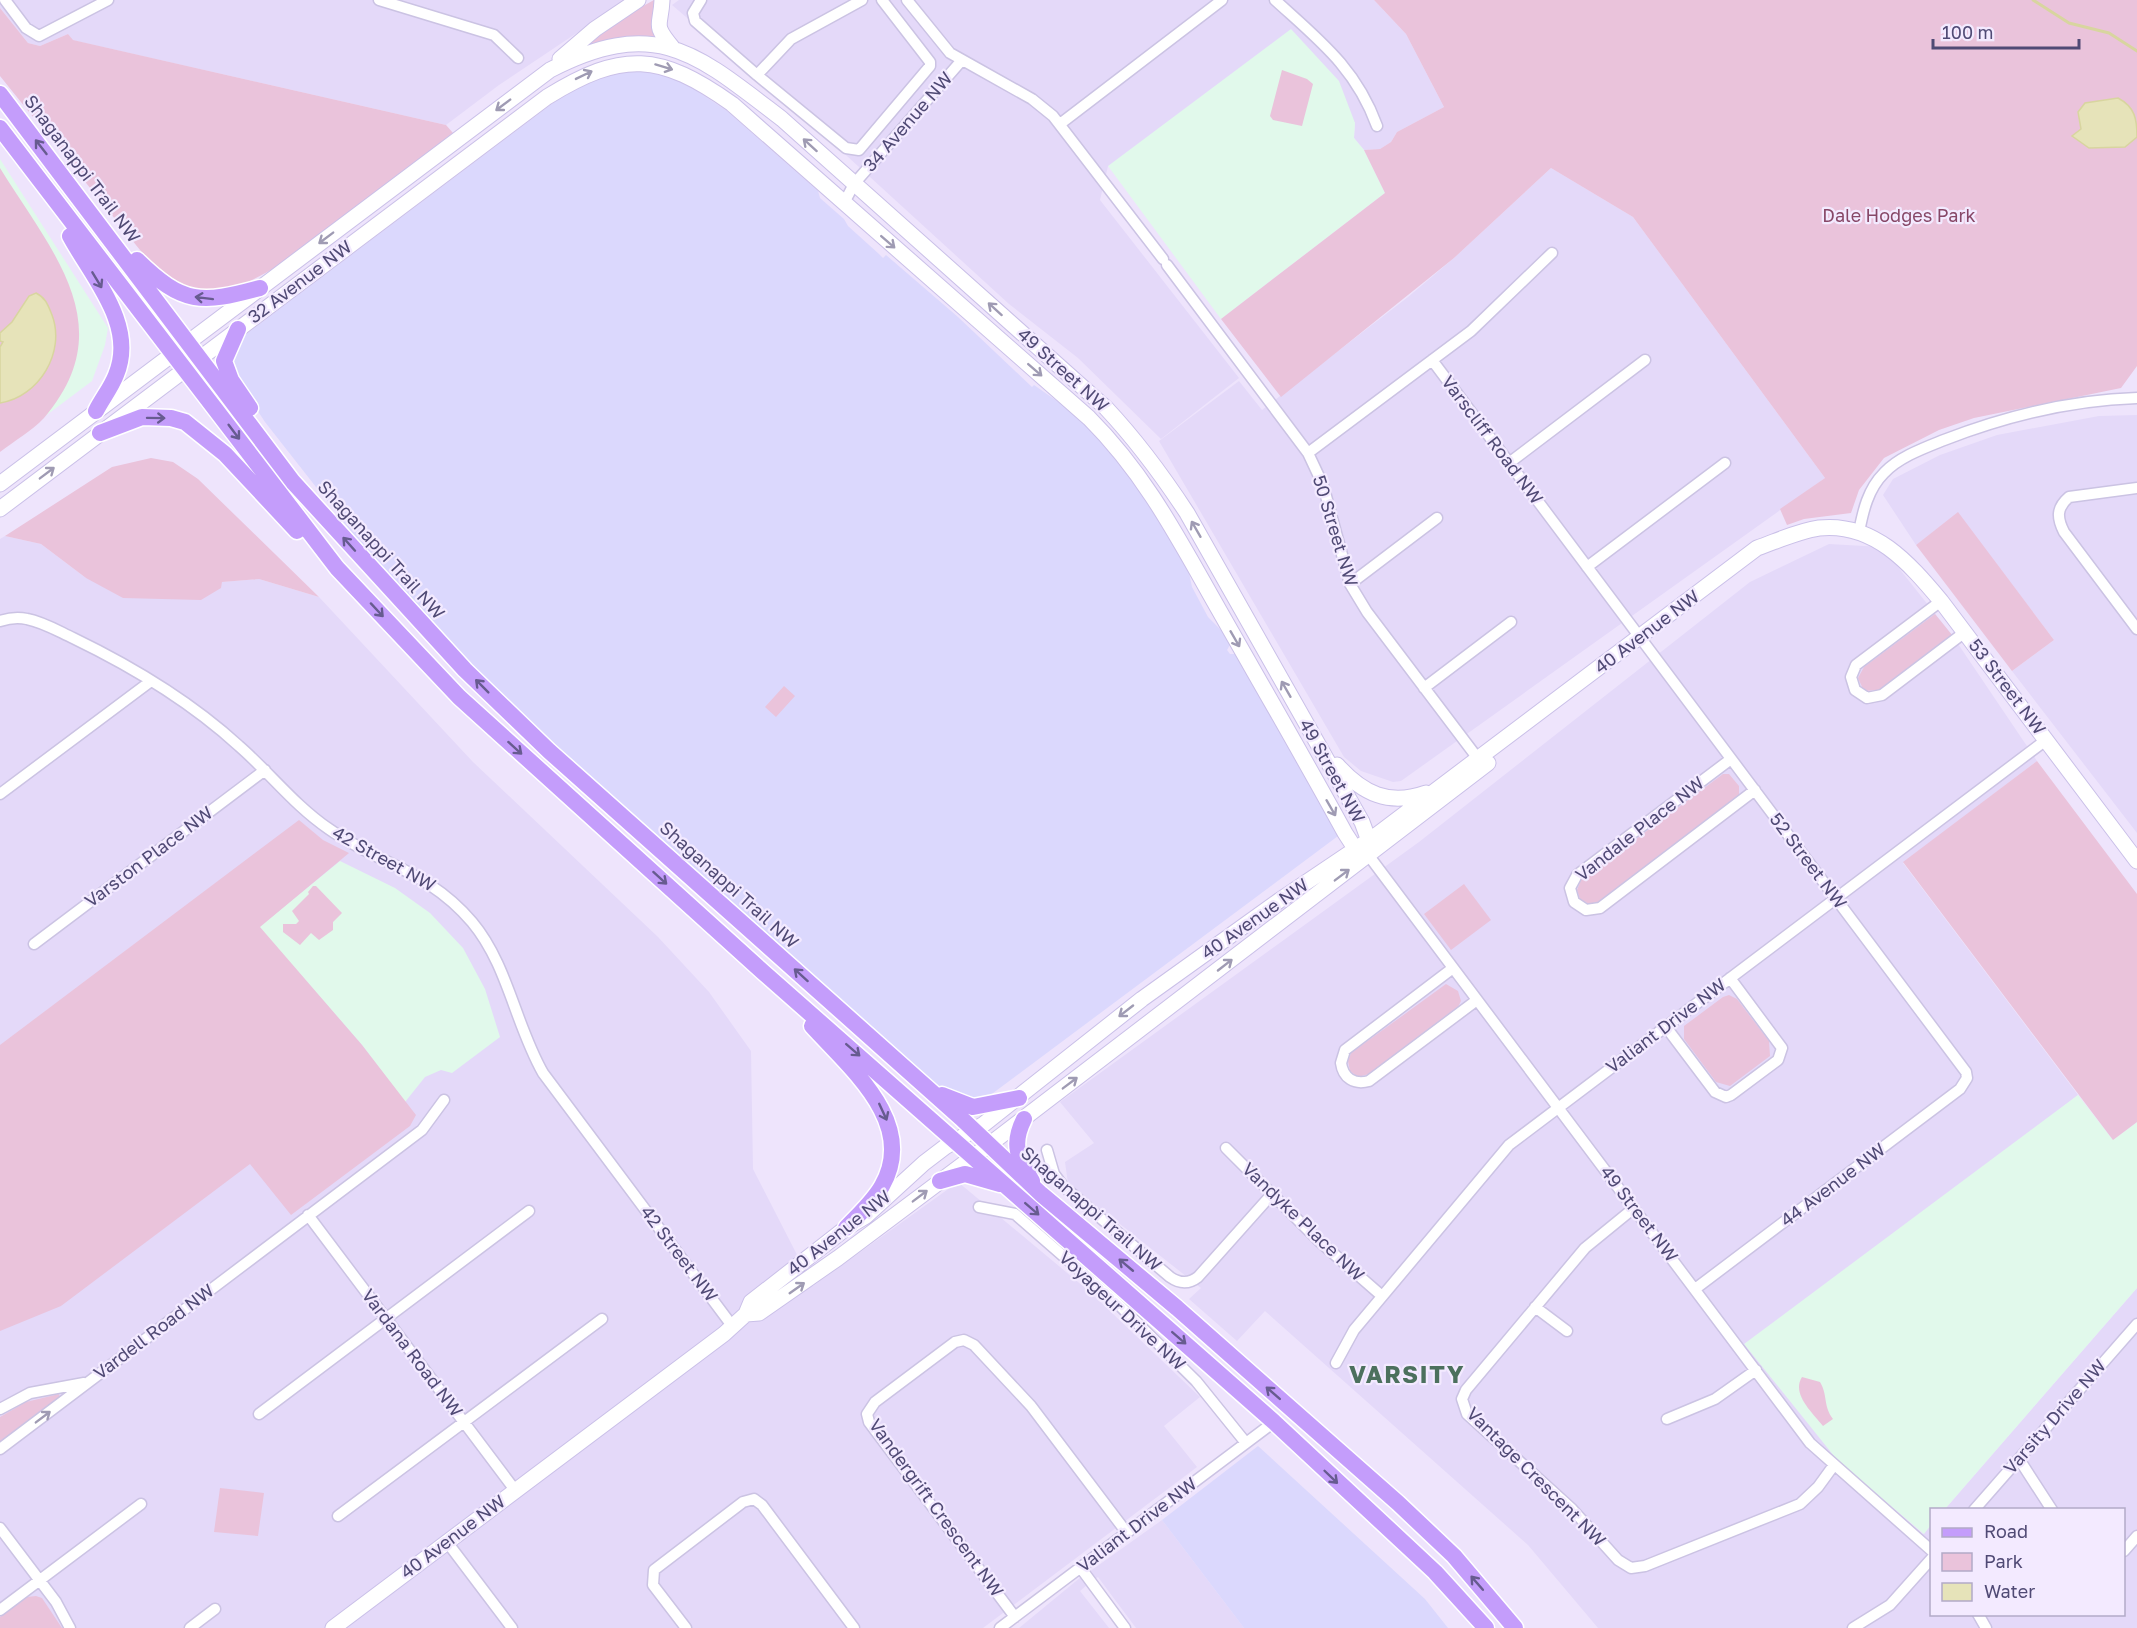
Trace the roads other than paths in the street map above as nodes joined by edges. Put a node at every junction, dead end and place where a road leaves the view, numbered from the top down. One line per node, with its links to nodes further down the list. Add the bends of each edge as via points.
1 (5, 0): 2 (street, via 26,28 39,36)
2 (108, 0)
3 (379, 0): 14 (street, via 494,34)
4 (638, 0): 17 (street, 32 Avenue NW, via 596,29)
5 (662, 0): 12 (street, via 660,32)
6 (701, 0): 18 (street, via 693,13 695,21)
7 (862, 0): 18 (street, via 791,39)
8 (882, 0): 18 (street, via 930,66 860,150 846,148)
9 (907, 0): 15 (street, 50 Street NW, via 939,42)
10 (1222, 0): 20 (street)
11 (1275, 0): 21 (street, via 1349,71 1366,97)
12 (672, 47): 13 (street, 49 Street NW, via 636,43); 23 (street, 49 Street NW, one-way to 12, via 782,119 729,78)
13 (601, 48): 17 (street, 32 Avenue NW)
14 (518, 58)
15 (962, 60): 20 (street, 50 Street NW, via 1032,99); 23 (street, 34 Avenue NW)
16 (607, 66): 26 (street, 49 Street NW, one-way to 26, via 655,64 708,87); 29 (street, 32 Avenue NW, one-way to 16, via 547,97)
17 (550, 70): 28 (street, 32 Avenue NW, one-way to 28)
18 (757, 75)
19 (0, 94): 25 (main road, Shaganappi Trail NW, one-way to 19)
20 (1060, 123): 38 (street, 50 Street NW)
21 (1377, 126)
22 (0, 128): 24 (main road, Shaganappi Trail NW)
23 (854, 184): 26 (street, 34 Avenue NW); 58 (street, 49 Street NW, one-way to 23, via 1187,513 1132,436 1106,408)
24 (47, 193): 31 (main road, Shaganappi Trail NW); 36 (main road, one-way to 36, via 105,294 118,329 120,364)
25 (77, 193): 28 (main road, one-way to 25, via 219,299 183,294 151,273); 30 (main road, Shaganappi Trail NW)
26 (839, 199): 66 (street, 49 Street NW, one-way to 66, via 1089,418 1125,455)
27 (1552, 254): 32 (street, via 1486,318)
28 (261, 288): 30 (street, 32 Avenue NW)
29 (238, 329): 34 (street, 32 Avenue NW); 45 (main road, via 226,350 225,370 239,394 329,508)
30 (189, 342): 31 (street, 32 Avenue NW); 34 (main road, Shaganappi Trail NW)
31 (174, 353): 34 (main road, Shaganappi Trail NW); 36 (street, 32 Avenue NW)
32 (1432, 360): 38 (street, Varscliff Road NW); 39 (street, Varscliff Road NW)
33 (1646, 360): 39 (street)
34 (192, 363): 37 (street, 32 Avenue NW); 45 (main road, Shaganappi Trail NW); 48 (main road, Shaganappi Trail NW, one-way to 48)
35 (2137, 398): 46 (street, via 2033,412 1965,432 1912,454 1876,482)
36 (96, 411): 41 (street, 32 Avenue NW)
37 (100, 433): 43 (street, 32 Avenue NW, one-way to 37); 48 (main road, one-way to 48, via 142,417 185,422 225,454 326,563)
38 (1308, 453): 49 (street, 50 Street NW, via 1323,485)
39 (1509, 463): 47 (street, Varscliff Road NW)
40 (1725, 463): 47 (street)
41 (0, 484)
42 (2137, 488): 53 (street, via 2069,497 2058,514 2064,532)
43 (0, 509)
44 (1437, 518): 49 (street)
45 (333, 525): 76 (main road, Shaganappi Trail NW, one-way to 45, via 521,724 432,635)
46 (1859, 532): 50 (street, 53 Street NW, via 1894,551); 55 (street, 40 Avenue NW, via 1820,528 1757,548)
47 (1587, 567): 55 (street, Varscliff Road NW)
48 (337, 568): 71 (main road, Shaganappi Trail NW, one-way to 71, via 459,697)
49 (1350, 584): 57 (street, 50 Street NW)
50 (1941, 601): 54 (street, 53 Street NW); 54 (street, via 1856,665 1851,677 1855,690 1868,698 1882,695)
51 (6, 620): 56 (street, 42 Street NW, via 40,622)
52 (1511, 622): 57 (street)
53 (2137, 629)
54 (1965, 632): 59 (street, 53 Street NW)
55 (1643, 641): 60 (street, 52 Street NW); 61 (street, 40 Avenue NW)
56 (151, 681): 62 (street, 42 Street NW, via 215,726); 65 (street)
57 (1424, 688): 61 (street, 50 Street NW)
58 (1315, 740): 63 (street, via 1350,780 1370,793 1400,799); 66 (street, 49 Street NW, via 1362,822)
59 (2046, 740): 67 (street, 53 Street NW); 68 (street, Valiant Drive NW)
60 (1731, 759): 64 (street, 52 Street NW); 64 (street, Vandale Place NW, via 1577,875 1570,888 1574,902 1586,910 1600,908)
61 (1481, 762): 63 (street, 40 Avenue NW); 66 (street, 40 Avenue NW)
62 (265, 770): 69 (street, Varston Place NW); 103 (street, 42 Street NW, via 310,816 342,838 423,878 474,923 498,963 529,1047 543,1072)
63 (1435, 790): 66 (street, 40 Avenue NW)
64 (1755, 790): 68 (street, 52 Street NW)
65 (0, 794)
66 (1365, 849): 70 (street, 49 Street NW); 77 (street, 40 Avenue NW, one-way to 77, via 1142,999); 80 (street, 40 Avenue NW, one-way to 66)
67 (2137, 861)
68 (1837, 898): 72 (street, Valiant Drive NW); 75 (street, 52 Street NW, via 1962,1065)
69 (34, 944)
70 (1453, 968): 73 (street, 49 Street NW); 73 (street, via 1345,1050 1341,1063 1346,1076 1354,1082 1369,1081)
71 (763, 972): 82 (main road, Shaganappi Trail NW, one-way to 82); 95 (main road, one-way to 95, via 870,1091 887,1121 892,1152 888,1174 874,1199)
72 (1730, 978): 74 (street, Valiant Drive NW); 74 (street, via 1782,1048 1778,1060 1726,1097 1715,1092)
73 (1477, 1000): 79 (street, 49 Street NW)
74 (1666, 1027): 79 (street, Valiant Drive NW)
75 (1967, 1078): 96 (street, 44 Avenue NW, via 1960,1089)
76 (933, 1092): 77 (main road, via 973,1107); 81 (main road, Shaganappi Trail NW)
77 (1019, 1098): 81 (street, 40 Avenue NW)
78 (444, 1100): 94 (street, Vardell Road NW, via 422,1130)
79 (1558, 1108): 92 (street, 49 Street NW); 97 (street, Valiant Drive NW, via 1509,1145)
80 (1023, 1119): 83 (street, 40 Avenue NW); 89 (main road, via 1016,1137 1017,1150)
81 (973, 1130): 82 (street, 40 Avenue NW); 83 (main road, Shaganappi Trail NW)
82 (957, 1140): 86 (main road, Shaganappi Trail NW); 95 (street, 40 Avenue NW, via 908,1176 866,1216)
83 (988, 1145): 86 (street, 40 Avenue NW); 89 (main road, Shaganappi Trail NW)
84 (1226, 1148): 90 (street, Vandyke Place NW)
85 (1047, 1150): 90 (street, via 1054,1174 1063,1186 1180,1283 1198,1277)
86 (973, 1156): 87 (street, 40 Avenue NW); 88 (main road, Shaganappi Trail NW)
87 (940, 1181): 88 (main road, via 973,1175); 99 (street, 40 Avenue NW, one-way to 87, via 759,1313 781,1299)
88 (1008, 1187): 112 (main road, Shaganappi Trail NW, one-way to 112)
89 (1041, 1194): 125 (main road, Shaganappi Trail NW, one-way to 89, via 1177,1308)
90 (1272, 1194): 97 (street, Vandyke Place NW)
91 (979, 1207): 113 (street, Voyageur Drive NW, via 1015,1214 1116,1302 1196,1380)
92 (1634, 1208): 96 (street, 49 Street NW); 98 (street, Vantage Crescent NW, via 1596,1237)
93 (529, 1211): 100 (street)
94 (308, 1215): 100 (street, Vardana Road NW); 107 (street, Vardell Road NW)
95 (846, 1228): 99 (street, 40 Avenue NW, via 751,1302)
96 (1695, 1289): 106 (street, 49 Street NW)
97 (1382, 1296): 105 (street, Valiant Drive NW, via 1354,1330)
98 (1535, 1307): 104 (street); 116 (street, Vantage Crescent NW, via 1466,1390 1463,1406 1626,1566 1638,1569 1800,1504)
99 (746, 1314): 103 (street, 40 Avenue NW)
100 (386, 1319): 109 (street); 111 (street, Vardana Road NW)
101 (603, 1319): 111 (street)
102 (2137, 1324): 115 (street, Varsity Drive NW)
103 (733, 1327): 117 (street, 40 Avenue NW)
104 (1567, 1331)
105 (1336, 1363)
106 (1756, 1370): 110 (street, via 1715,1399); 116 (street, 49 Street NW, via 1810,1443)
107 (85, 1383): 108 (street, via 30,1393); 114 (street, Vardell Road NW, one-way to 107)
108 (0, 1408)
109 (259, 1414)
110 (1667, 1419)
111 (465, 1422): 117 (street, Vardana Road NW); 121 (street)
112 (1274, 1422): 113 (street, Valiant Drive NW); 125 (main road, via 1286,1422 1299,1430 1412,1531); 143 (main road, Shaganappi Trail NW, one-way to 143, via 1435,1572)
113 (1246, 1443): 123 (street, Valiant Drive NW)
114 (0, 1449)
115 (2019, 1458): 119 (street, Varsity Drive NW); 120 (street)
116 (1834, 1465): 127 (street, 49 Street NW)
117 (515, 1490): 126 (street, 40 Avenue NW)
118 (141, 1504): 131 (street)
119 (1975, 1508)
120 (2051, 1508)
121 (338, 1516)
122 (0, 1528): 131 (street)
123 (1127, 1533): 130 (street, Valiant Drive NW); 134 (street, Vandergrift Crescent NW, via 1031,1406 974,1345 964,1340 955,1342 875,1402 867,1414 869,1422)
124 (2137, 1536): 128 (street)
125 (1434, 1537): 144 (main road, Shaganappi Trail NW, one-way to 125)
126 (447, 1542): 137 (street, 40 Avenue NW); 138 (street)
127 (1930, 1549)
128 (2125, 1550)
129 (1930, 1560): 145 (street, via 1890,1605)
130 (1080, 1567): 134 (street, Valiant Drive NW); 142 (street)
131 (39, 1580): 132 (street); 135 (street)
132 (0, 1610)
133 (215, 1610): 136 (street)
134 (1015, 1617): 141 (street, Valiant Drive NW)
135 (70, 1628)
136 (190, 1628)
137 (333, 1628)
138 (512, 1628)
139 (686, 1628): 140 (street, via 653,1585 654,1570 743,1502 754,1499)
140 (854, 1628)
141 (1000, 1628)
142 (1125, 1628)
143 (1486, 1628)
144 (1515, 1628)
145 (1853, 1628)

